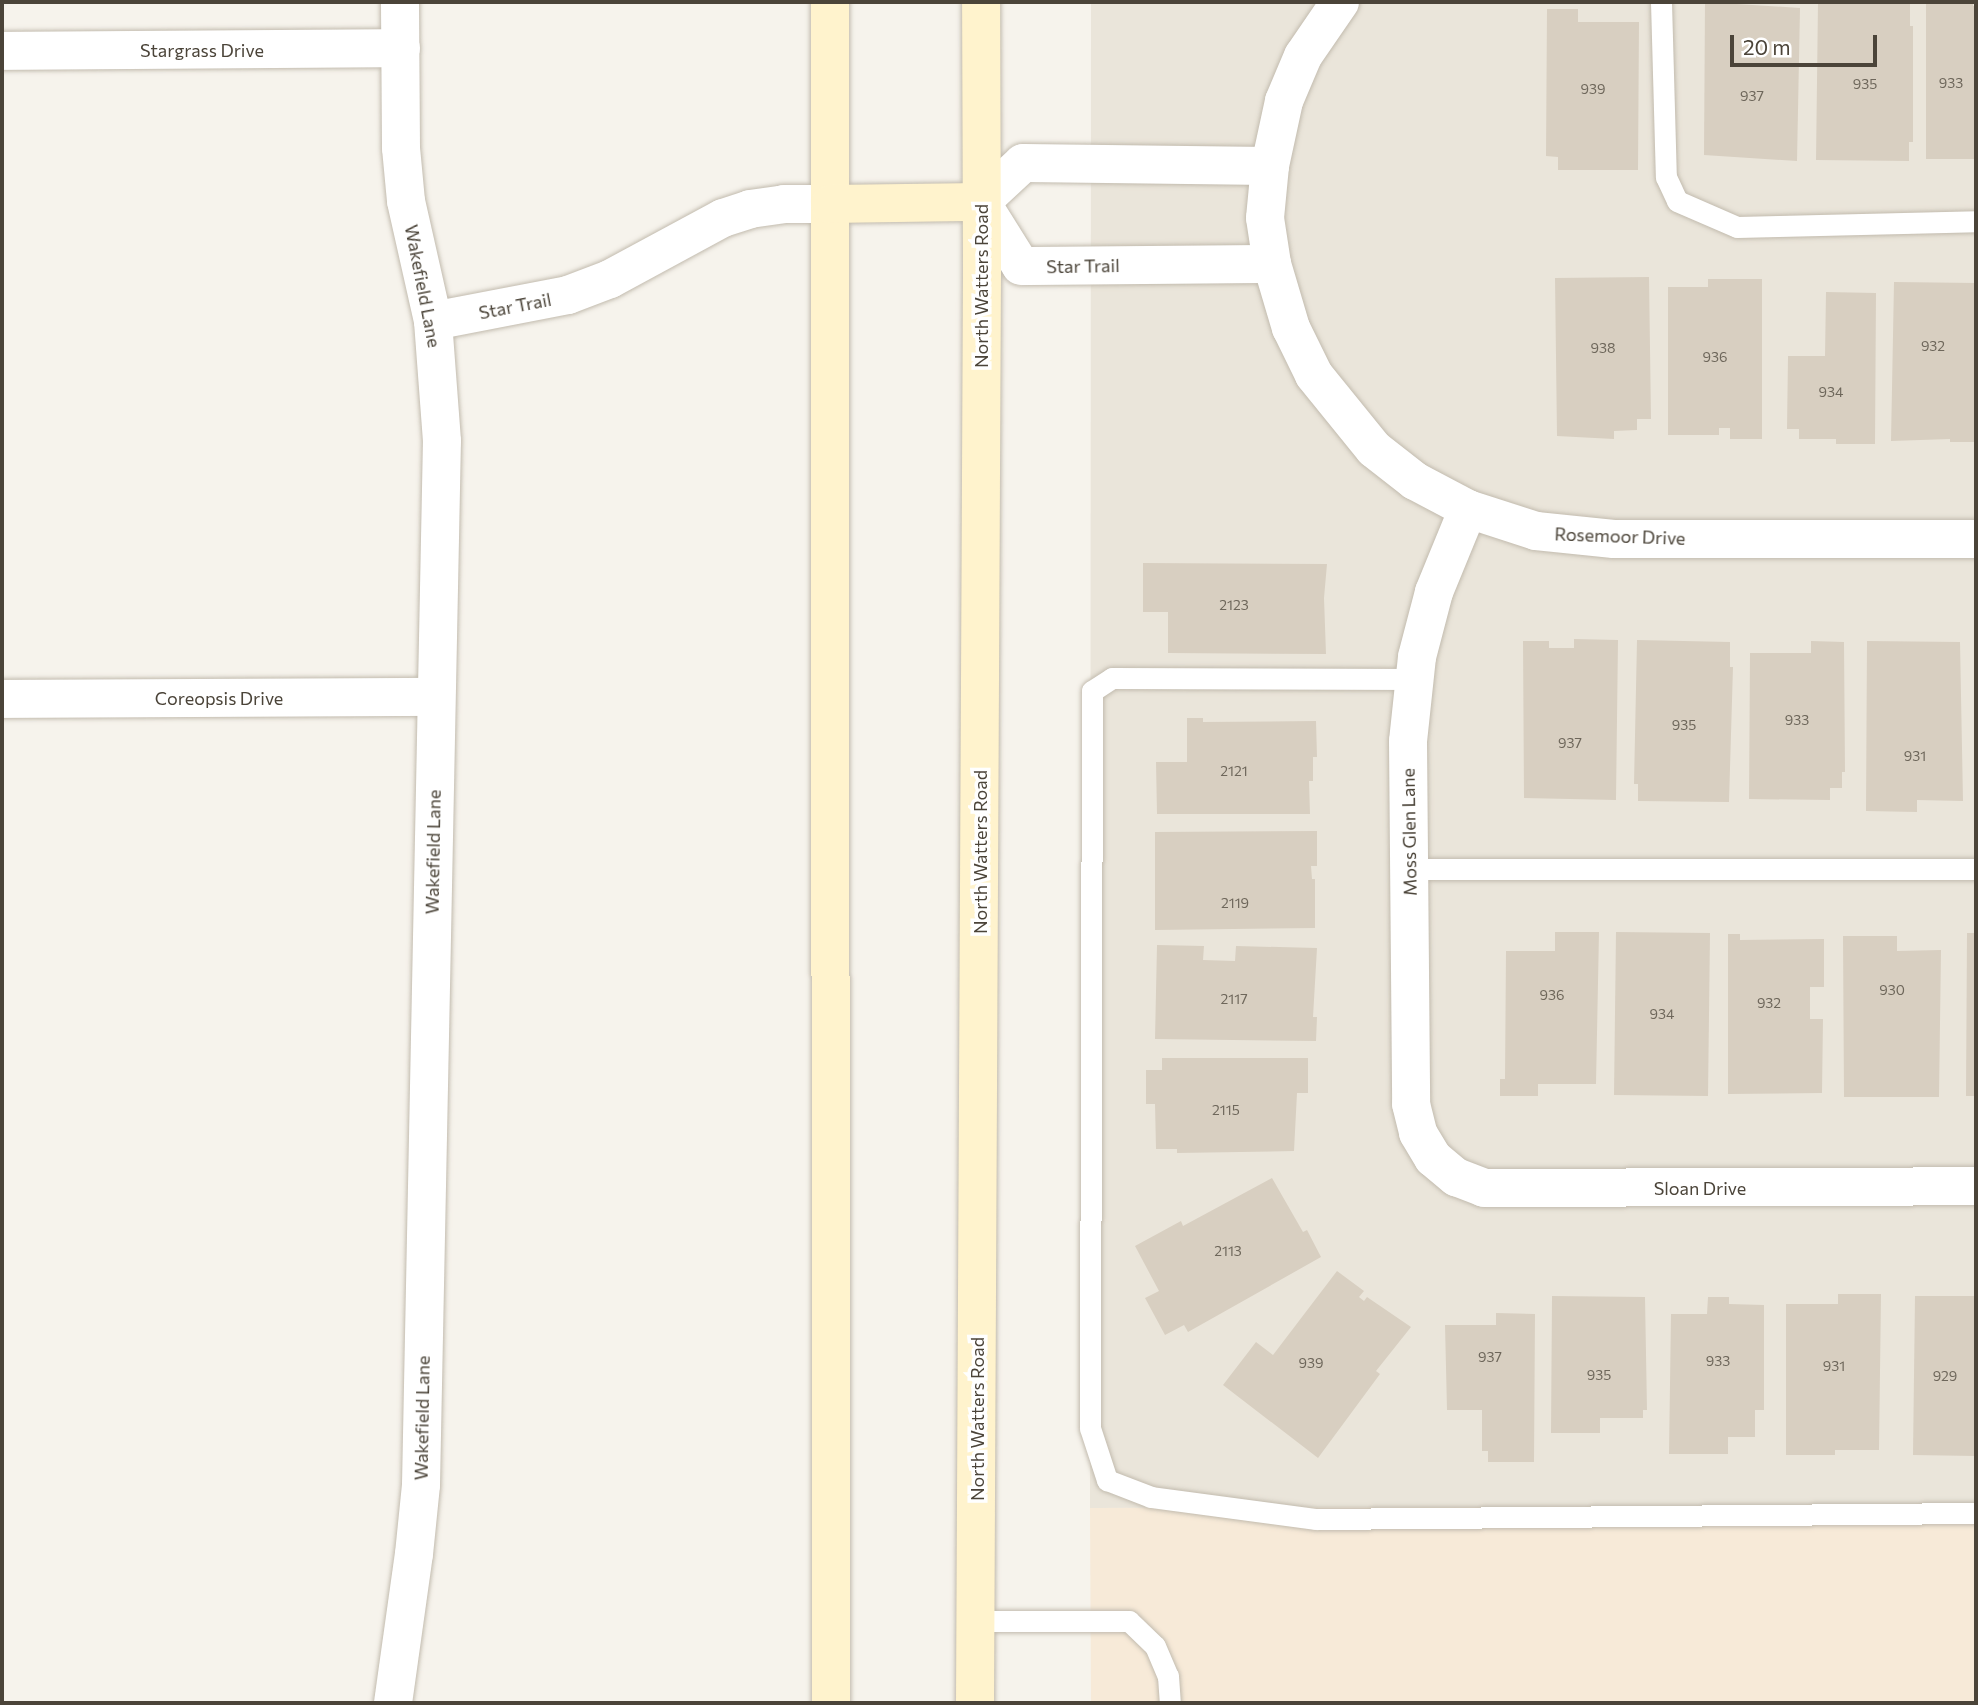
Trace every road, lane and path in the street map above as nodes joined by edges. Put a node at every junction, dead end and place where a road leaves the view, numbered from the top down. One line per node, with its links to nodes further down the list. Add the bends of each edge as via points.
1 (400, 2): 6 (street, Wakefield Lane)
2 (830, 2): 10 (main road)
3 (981, 2): 9 (main road, North Watters Road)
4 (1340, 2): 8 (street, Rosemoor Drive, via 1298,67 1284,101)
5 (1661, 2): 11 (lane, via 1666,177 1677,201 1737,226)
6 (401, 48): 7 (street, Stargrass Drive); 13 (street, Wakefield Lane, via 405,201)
7 (2, 51)
8 (1270, 166): 9 (street, via 1023,163); 12 (street, Rosemoor Drive, via 1265,218)
9 (981, 202): 10 (main road); 12 (street, Star Trail, via 1021,266); 24 (main road, North Watters Road)
10 (830, 204): 13 (street, Star Trail, via 750,209 568,295); 26 (main road)
11 (1976, 221)
12 (1272, 264): 14 (street, Rosemoor Drive, via 1291,328 1314,374 1374,449 1415,481)
13 (433, 321): 17 (street, Wakefield Lane, via 442,441)
14 (1468, 509): 15 (street, Rosemoor Drive, via 1536,531 1614,539); 16 (street, Moss Glen Lane, via 1434,592)
15 (1976, 539)
16 (1415, 680): 19 (street, Moss Glen Lane, via 1408,741); 23 (lane, via 1112,678 1092,691 1090,1427 1107,1480 1151,1497 1316,1519)
17 (436, 696): 18 (street, Coreopsis Drive); 25 (street, Wakefield Lane, via 421,1485)
18 (2, 699)
19 (1410, 869): 20 (lane); 21 (street, Moss Glen Lane, via 1411,1104 1418,1133)
20 (1976, 869)
21 (1433, 1158): 22 (street, Sloan Drive, via 1456,1177 1485,1188)
22 (1976, 1186)
23 (1976, 1513)
24 (976, 1621): 27 (main road, North Watters Road); 28 (lane, via 1129,1621 1155,1646 1168,1675)
25 (393, 1703)
26 (831, 1703)
27 (975, 1703)
28 (1170, 1703)

